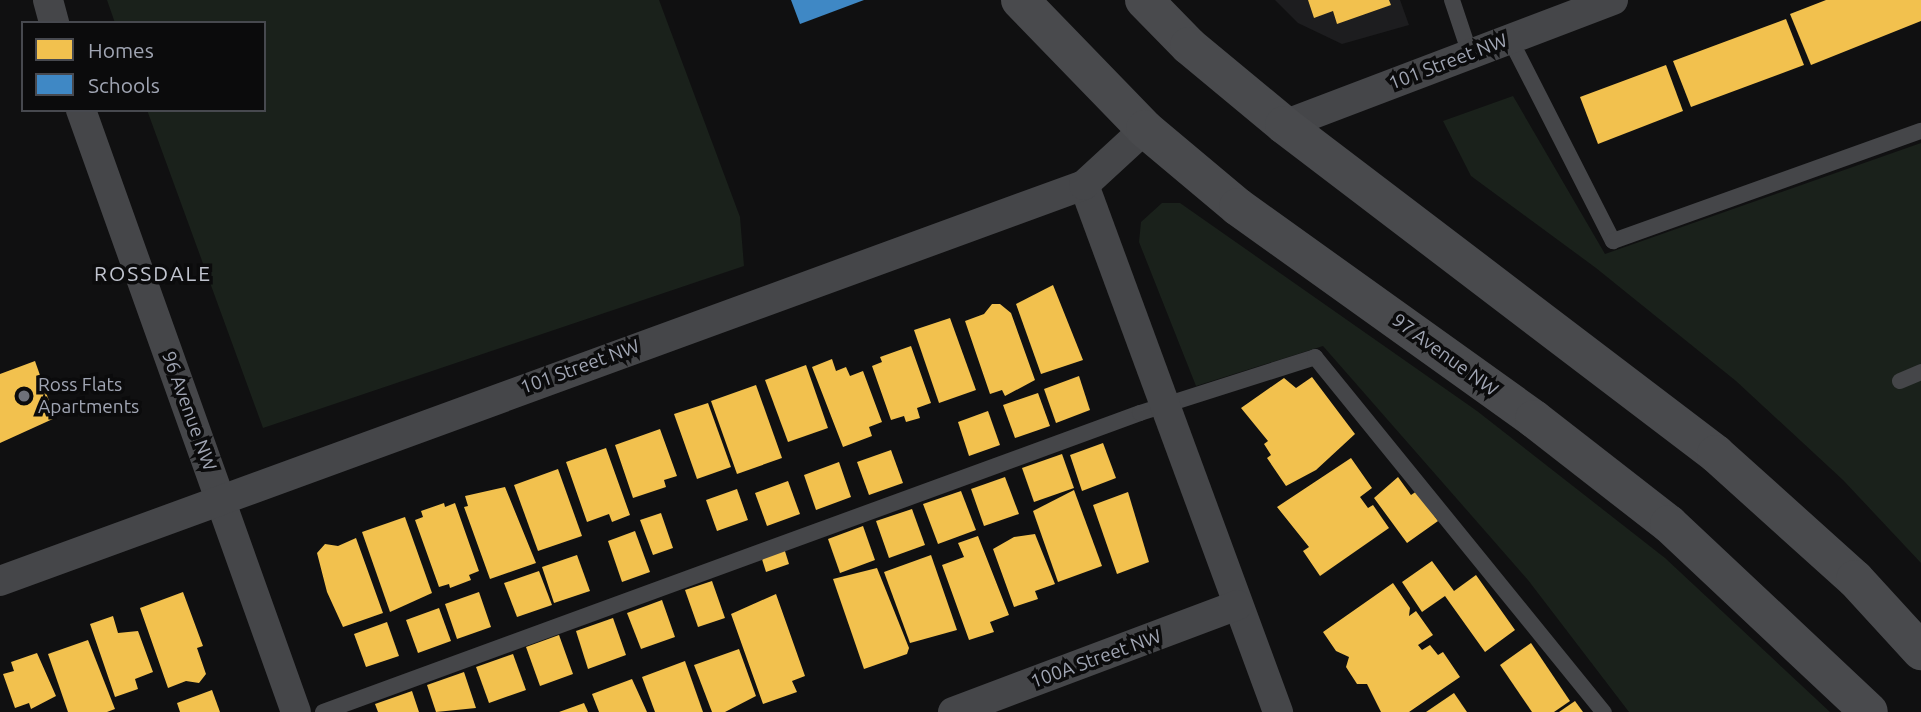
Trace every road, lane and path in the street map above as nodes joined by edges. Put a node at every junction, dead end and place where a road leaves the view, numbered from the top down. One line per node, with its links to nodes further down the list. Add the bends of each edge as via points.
1 (48, 0): 6 (street)
2 (1020, 0): 11 (main road, 97 Avenue NW)
3 (1144, 0): 10 (main road, via 1189,46)
4 (1452, 0): 8 (lane)
5 (1613, 0): 7 (street, 101 Street NW)
6 (53, 21)
7 (1510, 39): 8 (street, 101 Street NW); 12 (lane, via 1614,241)
8 (1470, 54): 10 (street, 101 Street NW)
9 (82, 112): 17 (street, 96 Avenue NW)
10 (1284, 125): 20 (main road, via 1716,454 1855,579)
11 (1145, 129): 13 (street, 101 Street NW); 26 (main road, 97 Avenue NW, via 1238,207 1534,419 1670,524)
12 (1921, 131)
13 (1084, 185): 16 (street); 17 (street, 101 Street NW)
14 (1921, 372): 15 (lane)
15 (1900, 381)
16 (1167, 405): 19 (street); 22 (lane); 25 (lane, via 1315,357)
17 (221, 498): 18 (street, 101 Street NW); 21 (street, 96 Avenue NW)
18 (0, 582)
19 (1238, 605): 23 (street, 100A Street NW); 24 (street)
20 (1921, 651)
21 (296, 712)
22 (323, 712)
23 (953, 712)
24 (1278, 712)
25 (1604, 712)
26 (1869, 712)

